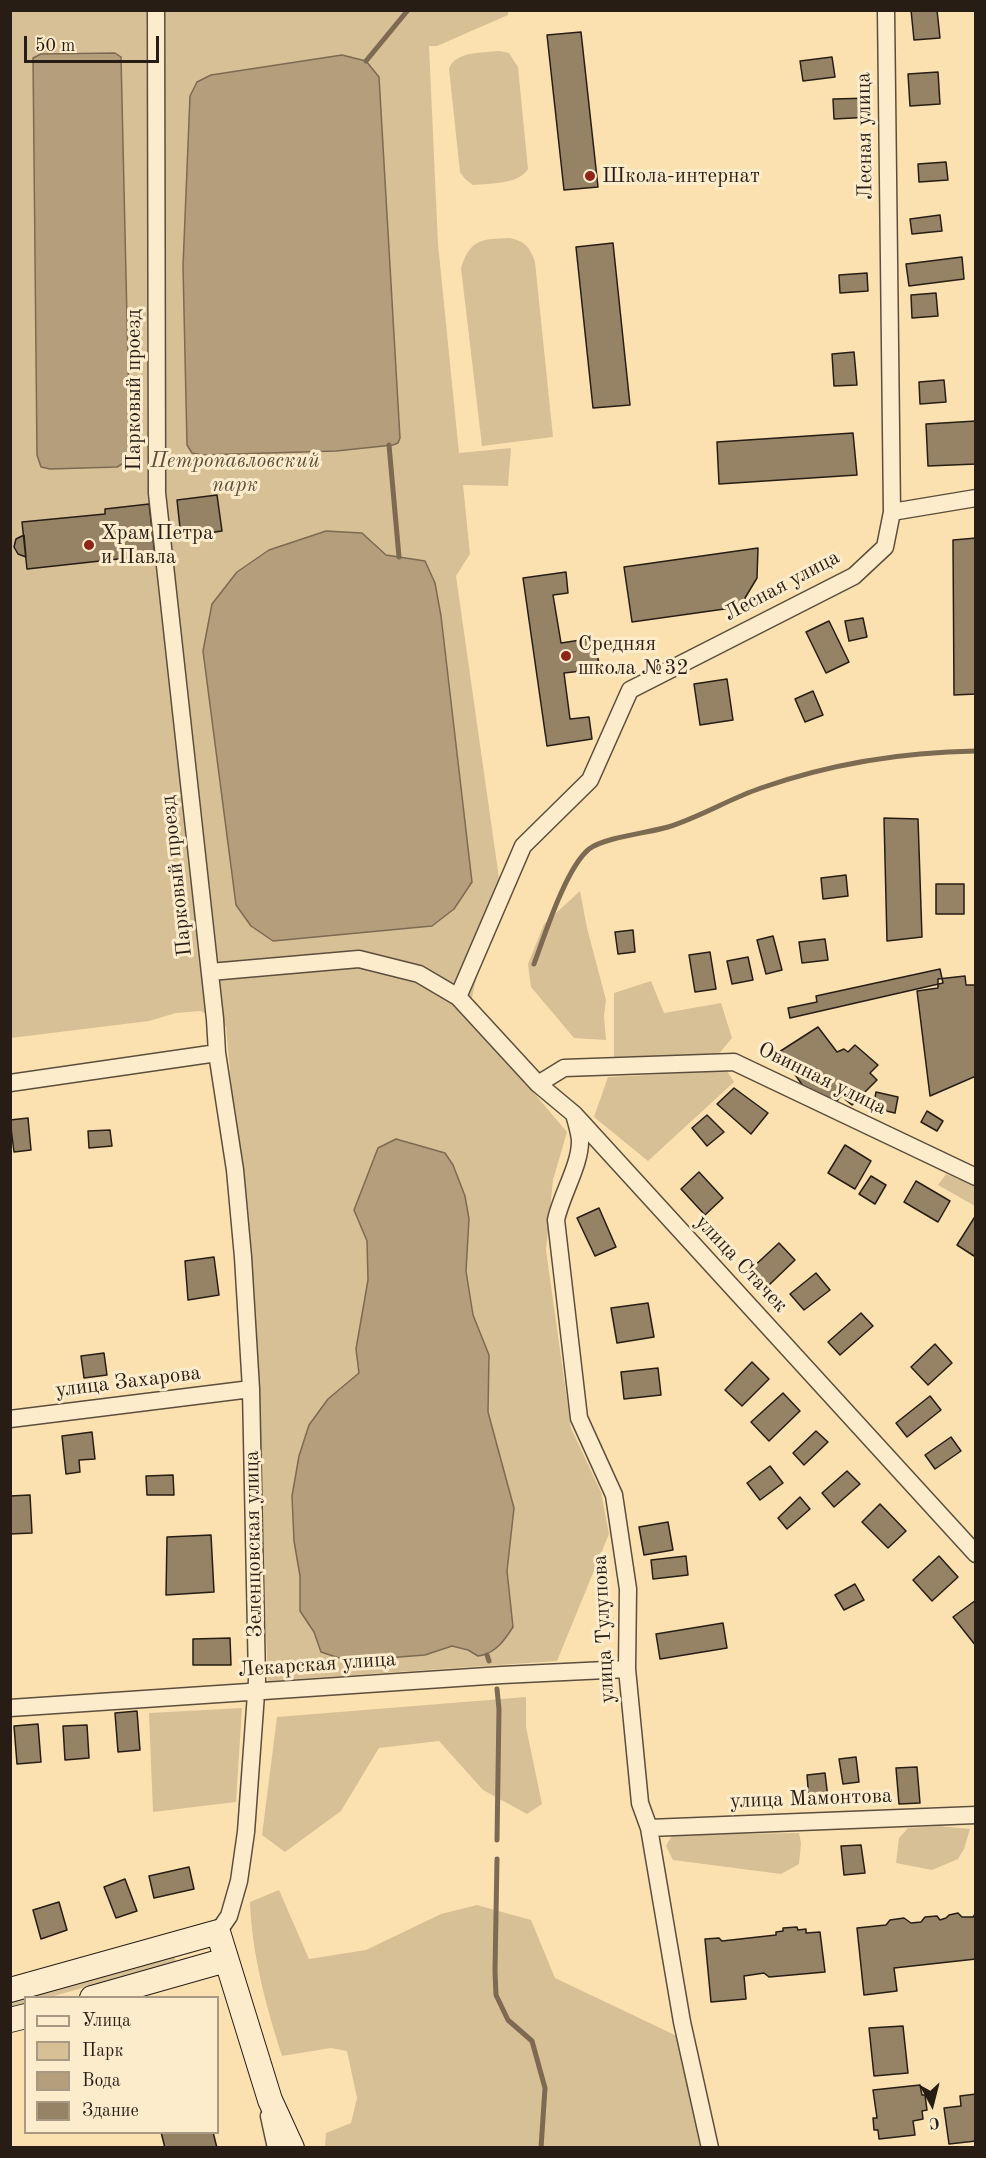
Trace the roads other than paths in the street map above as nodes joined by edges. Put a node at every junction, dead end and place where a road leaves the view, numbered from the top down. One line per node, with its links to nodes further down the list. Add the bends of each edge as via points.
1 (156, 10): 5 (street, Парковый проезд, via 157,493)
2 (886, 10): 4 (street, Лесная улица)
3 (975, 498): 4 (street)
4 (892, 512): 6 (street, Лесная улица, via 885,547 854,576 630,690 590,780 523,846)
5 (210, 972): 6 (street, улица Стачек, via 359,959 419,974); 7 (street, Парковый проезд)
6 (464, 1003): 10 (street, улица Стачек)
7 (215, 1018): 8 (street, Зеленцовская улица)
8 (217, 1053): 9 (street); 13 (street, Зеленцовская улица, via 235,1170)
9 (10, 1083)
10 (538, 1084): 11 (street, улица Стачек); 12 (street, Овинная улица, via 564,1068 734,1062)
11 (574, 1114): 15 (street, улица Стачек); 16 (street, улица Тулупова, via 580,1142 556,1220 558,1243 579,1418 614,1495 628,1589)
12 (975, 1177)
13 (251, 1389): 14 (street, улица Захарова); 17 (street, Зеленцовская улица)
14 (10, 1419)
15 (975, 1554)
16 (627, 1669): 17 (street, Лекарская улица); 20 (street, улица Тулупова, via 640,1803)
17 (255, 1692): 18 (street, Лекарская улица); 21 (street, Зеленцовская улица, via 239,1881 229,1916)
18 (10, 1708)
19 (975, 1815): 20 (street, улица Мамонтова)
20 (649, 1828): 28 (street, улица Тулупова, via 682,2022)
21 (218, 1932): 22 (main road); 23 (main road)
22 (226, 1960): 24 (main road); 25 (main road)
23 (10, 1990)
24 (99, 1996)
25 (257, 2060): 26 (street); 27 (main road)
26 (276, 2148)
27 (292, 2148)
28 (710, 2148)

